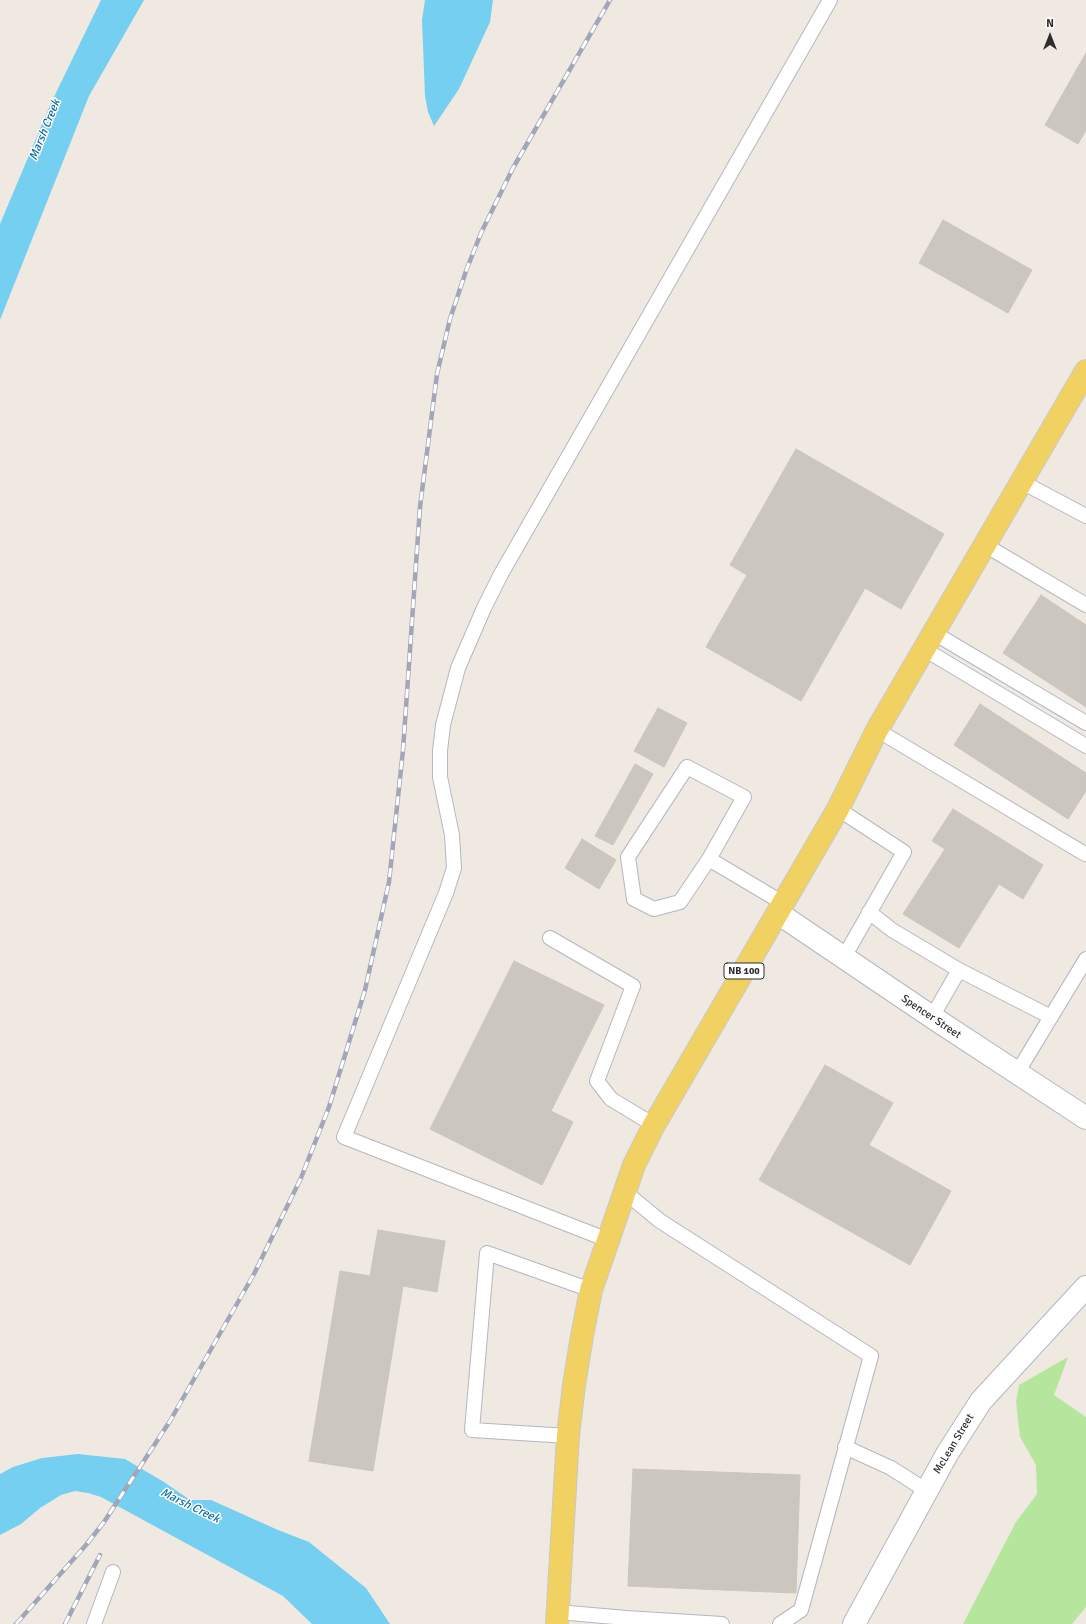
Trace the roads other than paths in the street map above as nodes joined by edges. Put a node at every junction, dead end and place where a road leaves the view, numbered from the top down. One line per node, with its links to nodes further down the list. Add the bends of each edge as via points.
1 (830, 0): 26 (lane, via 501,574 458,668 443,725 440,750 440,777 452,835 454,868 443,901 344,1137)
2 (1086, 371): 3 (main road, NB 100)
3 (1022, 482): 4 (lane); 5 (main road, NB 100)
4 (1086, 516)
5 (985, 545): 6 (lane); 7 (main road, NB 100)
6 (1086, 605)
7 (929, 641): 8 (lane); 9 (main road, NB 100); 10 (lane)
8 (1086, 723)
9 (877, 730): 11 (main road, NB 100); 12 (lane)
10 (1086, 746)
11 (838, 809): 14 (main road, NB 100); 15 (lane, via 904,852)
12 (1086, 853)
13 (709, 859): 13 (lane, via 744,797 687,767 628,857 634,899 654,909 680,902); 14 (lane)
14 (780, 908): 17 (street, Spencer Street); 24 (main road, NB 100)
15 (869, 912): 17 (lane); 19 (lane, via 892,930)
16 (550, 938): 24 (lane, via 634,986 598,1081 611,1099)
17 (844, 957): 20 (street, Spencer Street)
18 (1086, 959): 21 (lane)
19 (959, 970): 20 (lane); 21 (lane)
20 (932, 1017): 22 (street, Spencer Street)
21 (1051, 1017): 22 (lane)
22 (1017, 1073): 23 (street, Spencer Street)
23 (1086, 1118)
24 (654, 1125): 25 (main road, NB 100, via 634,1165)
25 (625, 1192): 26 (main road, NB 100); 30 (lane, via 660,1221 870,1356)
26 (608, 1240): 28 (main road, NB 100)
27 (1086, 1287): 31 (street, McLean Street, via 981,1401)
28 (591, 1290): 29 (main road, NB 100, via 575,1378); 29 (lane, via 487,1253 472,1430)
29 (568, 1436): 33 (main road, NB 100)
30 (846, 1447): 31 (lane, via 891,1468); 36 (lane, via 801,1610)
31 (927, 1490): 37 (street, McLean Street)
32 (113, 1572): 34 (lane)
33 (557, 1618): 35 (lane, via 626,1618)
34 (94, 1624)
35 (722, 1624)
36 (780, 1624)
37 (854, 1624)

